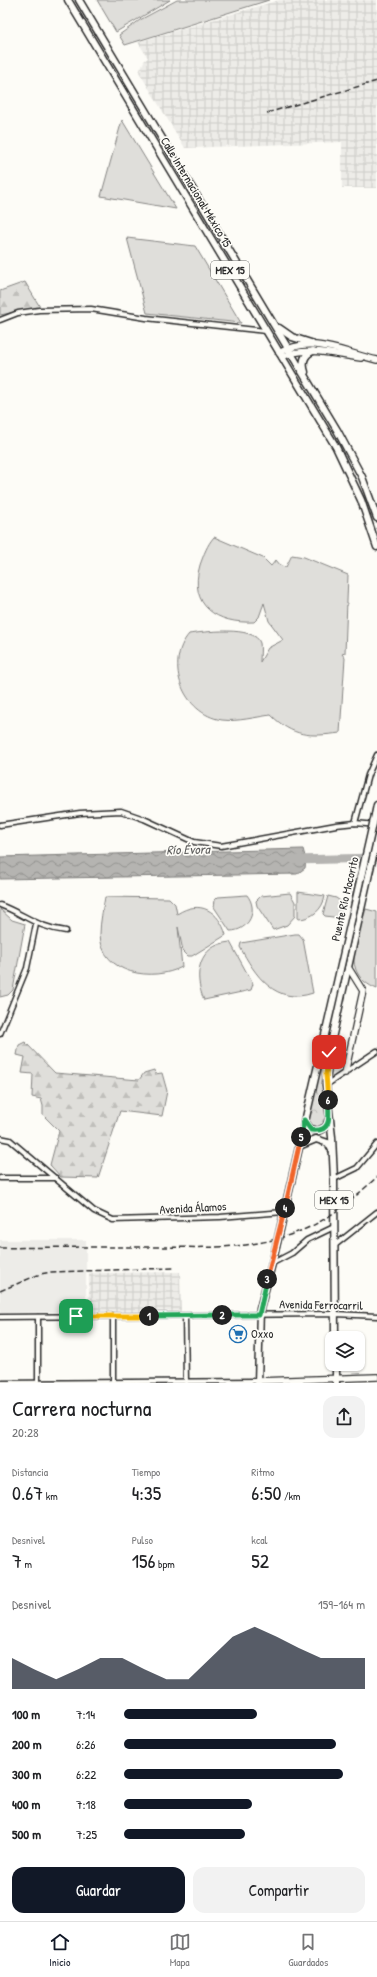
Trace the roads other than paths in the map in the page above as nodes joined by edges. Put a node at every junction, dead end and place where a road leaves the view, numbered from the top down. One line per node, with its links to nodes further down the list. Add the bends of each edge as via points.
1 (68, 0): 5 (main road, Calle Internacional México 15 / MEX 15)
2 (79, 0): 4 (main road, Calle Internacional México 15 / MEX 15)
3 (0, 320): 5 (street, via 39,310 91,308 146,318)
4 (275, 325): 6 (main road, via 292,337); 7 (main road, Calle Internacional México 15 / MEX 15)
5 (266, 331): 9 (main road, Calle Internacional México 15 / MEX 15)
6 (311, 343): 7 (street); 10 (street)
7 (290, 350): 8 (street); 9 (street); 12 (main road, Calle Internacional México 15 / MEX 15)
8 (313, 351): 10 (street); 12 (main road, via 306,356 303,364)
9 (280, 355): 14 (main road, Calle Internacional México 15 / MEX 15, via 348,469)
10 (368, 358): 11 (street)
11 (377, 360)
12 (308, 381): 13 (main road, Calle Internacional México 15 / MEX 15, via 355,463)
13 (377, 518)
14 (377, 547)
15 (377, 755): 17 (street, via 368,775)
16 (377, 805): 25 (main road, Puente Río Mocorito / MEX 15, bridge)
17 (355, 823): 18 (street, via 221,846 194,842 121,811 80,813); 19 (street)
18 (0, 825)
19 (377, 825)
20 (377, 838): 24 (main road, Puente Río Mocorito / MEX 15)
21 (0, 905): 22 (street)
22 (36, 924): 23 (street); 27 (street, via 27,968)
23 (66, 931)
24 (348, 967): 25 (main road, Puente Río Mocorito / MEX 15); 30 (street, via 364,990)
25 (339, 989): 31 (main road, MEX 15); 33 (main road, MEX 15)
26 (0, 1017): 27 (street)
27 (4, 1021): 28 (street)
28 (0, 1034)
29 (377, 1051): 30 (street)
30 (345, 1073): 31 (street)
31 (326, 1085): 32 (main road, MEX 15)
32 (330, 1118): 33 (main road, via 326,1127 318,1131 308,1128); 37 (main road, MEX 15)
33 (304, 1120): 36 (main road, MEX 15)
34 (0, 1138): 39 (street, via 9,1139)
35 (377, 1144): 40 (street, via 356,1168)
36 (299, 1146): 37 (main road, via 312,1139 321,1140 328,1143); 41 (main road, MEX 15)
37 (333, 1151): 40 (main road, MEX 15)
38 (0, 1178): 39 (street)
39 (56, 1178): 41 (street, Avenida Álamos, via 94,1211 104,1217 121,1221)
40 (334, 1179): 43 (main road, MEX 15)
41 (284, 1212): 45 (main road, MEX 15)
42 (377, 1212): 44 (street)
43 (334, 1227): 44 (main road, MEX 15); 45 (street, via 307,1240 292,1253)
44 (334, 1246): 46 (main road, MEX 15)
45 (271, 1264): 47 (main road, MEX 15)
46 (334, 1314): 47 (street, Avenida Ferrocarril); 50 (street, Avenida Ferrocarril); 53 (main road, MEX 15)
47 (259, 1315): 49 (street, Avenida Ferrocarril); 56 (main road, MEX 15)
48 (113, 1316): 49 (street, Avenida Ferrocarril); 52 (street, Avenida Ferrocarril); 59 (street)
49 (185, 1316): 60 (street)
50 (377, 1316)
51 (0, 1317): 52 (street, Avenida Ferrocarril)
52 (38, 1317): 58 (street)
53 (335, 1331)
54 (377, 1377): 55 (street)
55 (336, 1381): 56 (street)
56 (258, 1382): 60 (street)
57 (0, 1383): 58 (street)
58 (38, 1383): 59 (street)
59 (113, 1383): 60 (street)
60 (186, 1383)

